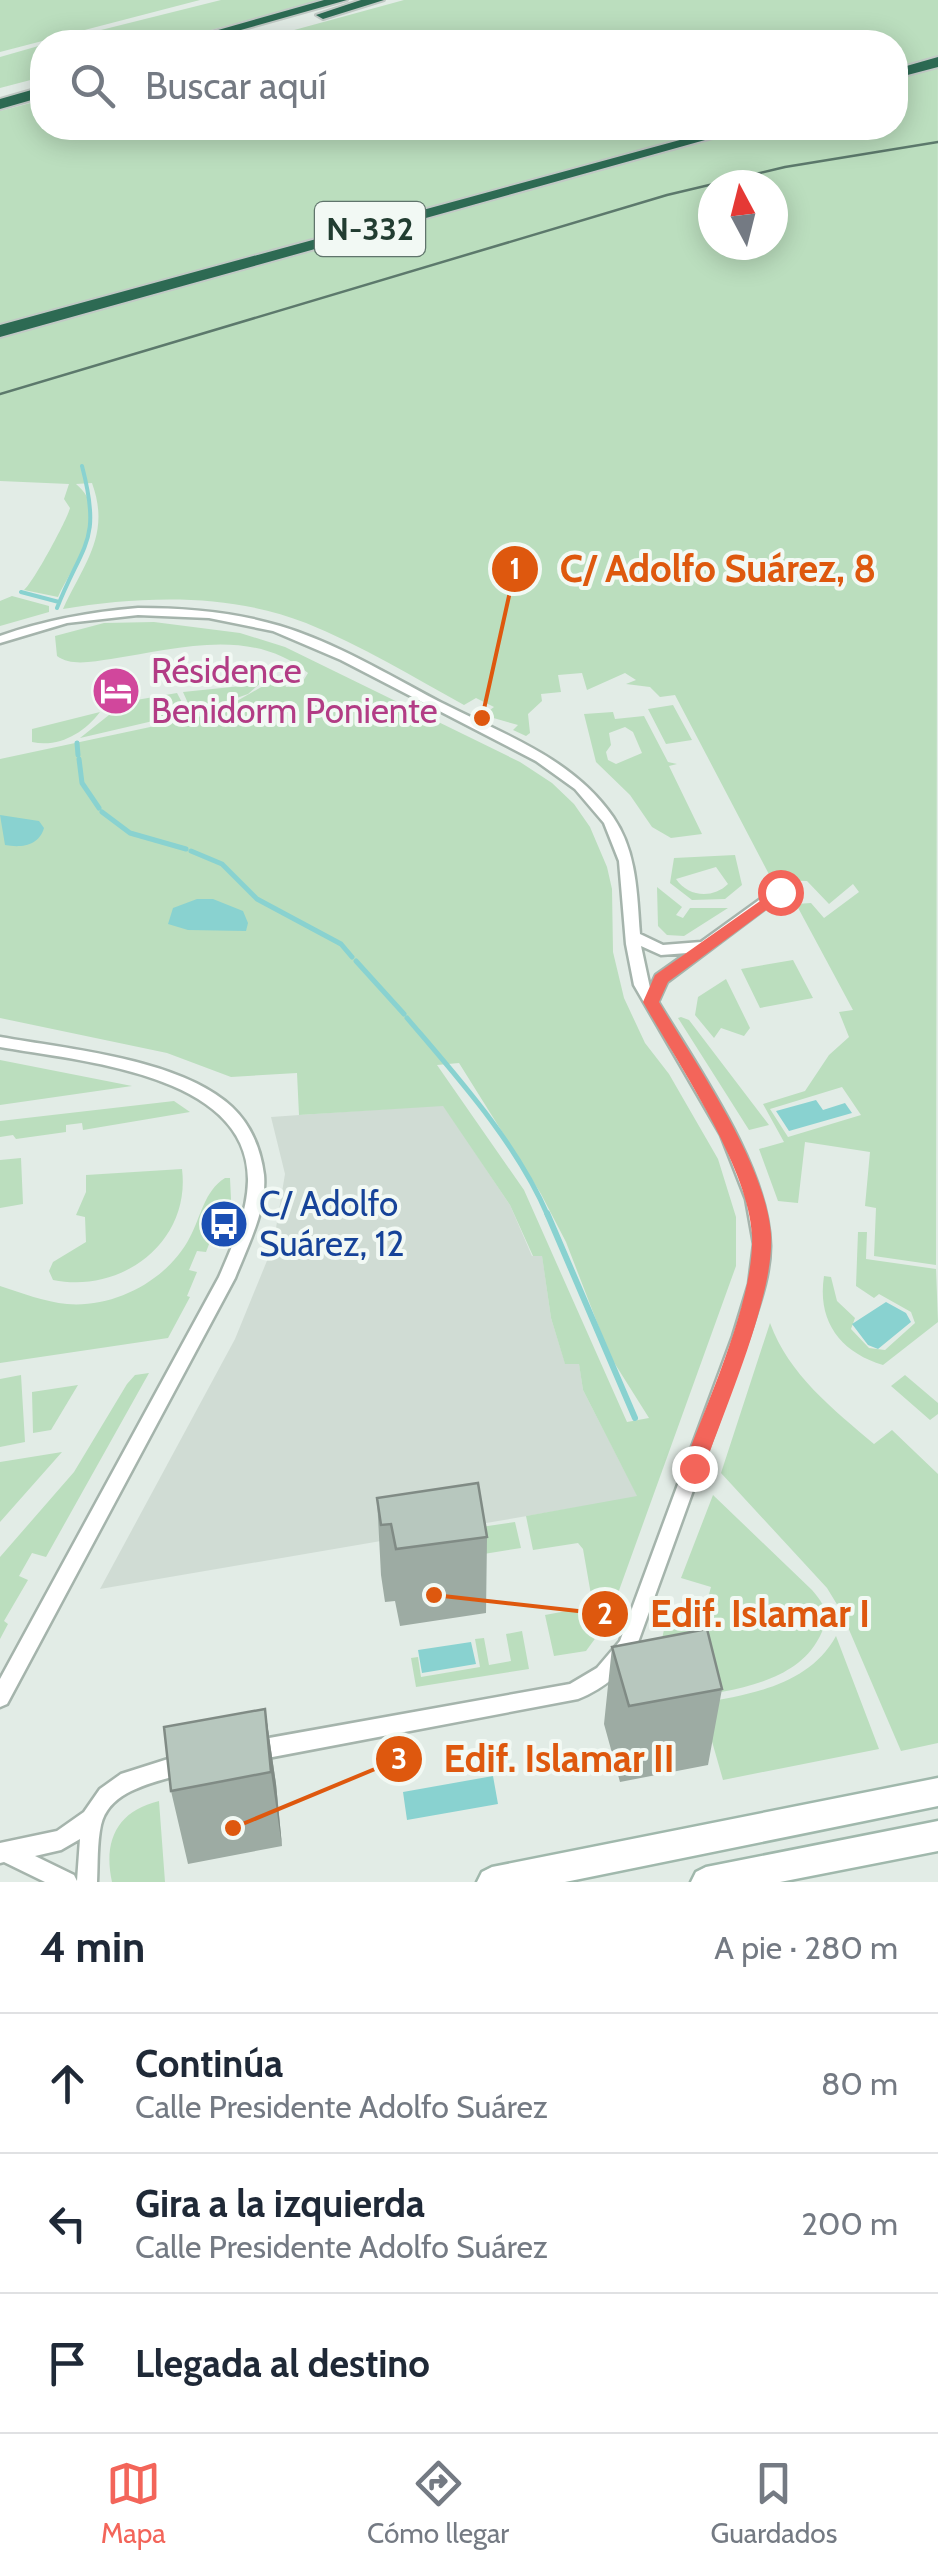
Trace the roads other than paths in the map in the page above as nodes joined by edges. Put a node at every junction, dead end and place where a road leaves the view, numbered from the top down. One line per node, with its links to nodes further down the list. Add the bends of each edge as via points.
1 (340, 0): 3 (highway)
2 (377, 0): 4 (highway)
3 (228, 30)
4 (265, 30)
5 (938, 62): 6 (highway)
6 (908, 71)
7 (938, 71): 8 (highway)
8 (908, 80)
9 (30, 84): 10 (highway)
10 (0, 93)
11 (30, 95): 12 (highway)
12 (0, 104)
13 (660, 140): 15 (highway, N-332)
14 (696, 140): 16 (highway, N-332)
15 (0, 322)
16 (0, 331)
17 (0, 640): 19 (street, via 80,618 157,612 225,617 303,639 564,773 600,808 624,850)
18 (786, 888): 20 (street)
19 (632, 936): 20 (street, via 661,950); 21 (street, via 636,968)
20 (706, 946): 21 (street, via 661,979)
21 (651, 1002): 25 (street, via 741,1159 762,1234 753,1300 628,1645 602,1678 570,1693 216,1757 128,1781)
22 (0, 1042): 23 (street, via 163,1074 202,1090 248,1138 256,1173 252,1209 227,1278)
23 (0, 1698)
24 (938, 1792): 30 (main road)
25 (91, 1819): 27 (street, via 61,1840); 29 (street)
26 (938, 1836): 31 (main road)
27 (2, 1851): 28 (street)
28 (67, 1882)
29 (88, 1882)
30 (492, 1882)
31 (706, 1882)

